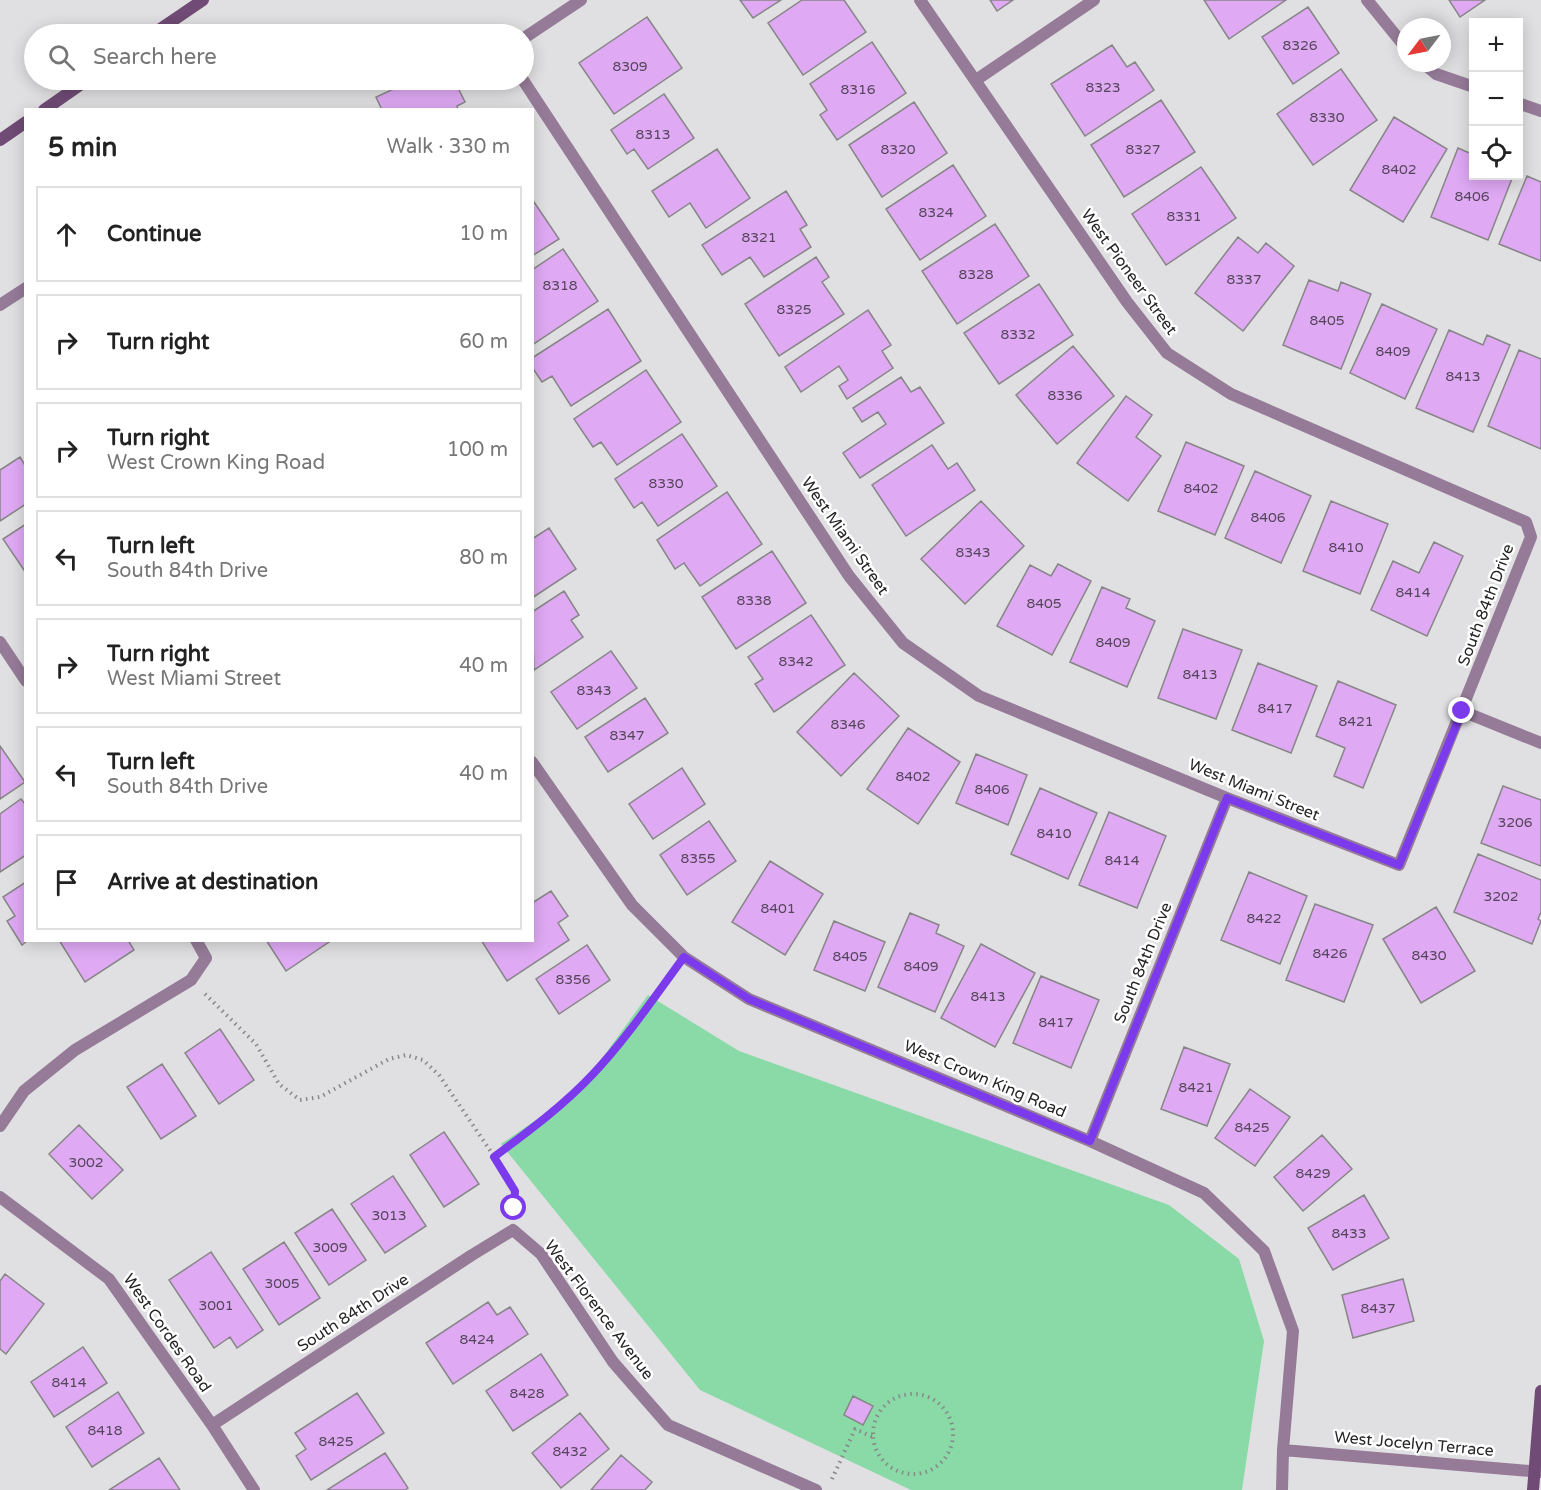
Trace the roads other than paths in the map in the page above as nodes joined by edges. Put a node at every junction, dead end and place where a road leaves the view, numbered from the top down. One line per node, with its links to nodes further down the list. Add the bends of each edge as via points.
1 (202, 0): 6 (main road)
2 (581, 0): 7 (street)
3 (920, 0): 10 (street, West Pioneer Street)
4 (1094, 0): 10 (street)
5 (1367, 0): 8 (street)
6 (167, 24)
7 (534, 31)
8 (1397, 37)
9 (1434, 72): 11 (street)
10 (976, 80): 21 (street, West Pioneer Street, via 1127,302 1167,353 1231,394)
11 (1469, 86)
12 (73, 90): 15 (main road)
13 (531, 90): 27 (street, West Miami Street, via 849,576 903,643 979,696)
14 (1523, 105): 16 (street)
15 (47, 108)
16 (1541, 111)
17 (24, 123): 18 (main road)
18 (0, 140)
19 (24, 289): 20 (street)
20 (0, 305)
21 (1526, 522): 24 (street, South 84th Drive, via 1530,537)
22 (0, 642): 23 (street)
23 (24, 678)
24 (1462, 711): 25 (street); 28 (street, South 84th Drive)
25 (1541, 743)
26 (534, 765): 31 (street, West Crown King Road, via 632,905 684,957 749,999)
27 (1227, 798): 28 (street, West Miami Street); 31 (street, South 84th Drive)
28 (1399, 865)
29 (197, 942): 30 (street, via 206,958 191,980 75,1050 24,1091)
30 (0, 1126)
31 (1090, 1141): 36 (street, West Crown King Road, via 1204,1193 1264,1251 1293,1330)
32 (0, 1197): 35 (street, West Cordes Road, via 109,1279)
33 (513, 1230): 35 (street, South 84th Drive); 39 (street, West Florence Avenue, via 541,1254 613,1362 668,1425)
34 (1541, 1391): 37 (main road)
35 (212, 1425): 38 (street, West Cordes Road)
36 (1283, 1450): 37 (street, West Jocelyn Terrace); 40 (street, West Crown King Road)
37 (1538, 1472): 41 (main road)
38 (254, 1490)
39 (816, 1490)
40 (1282, 1490)
41 (1533, 1490)

